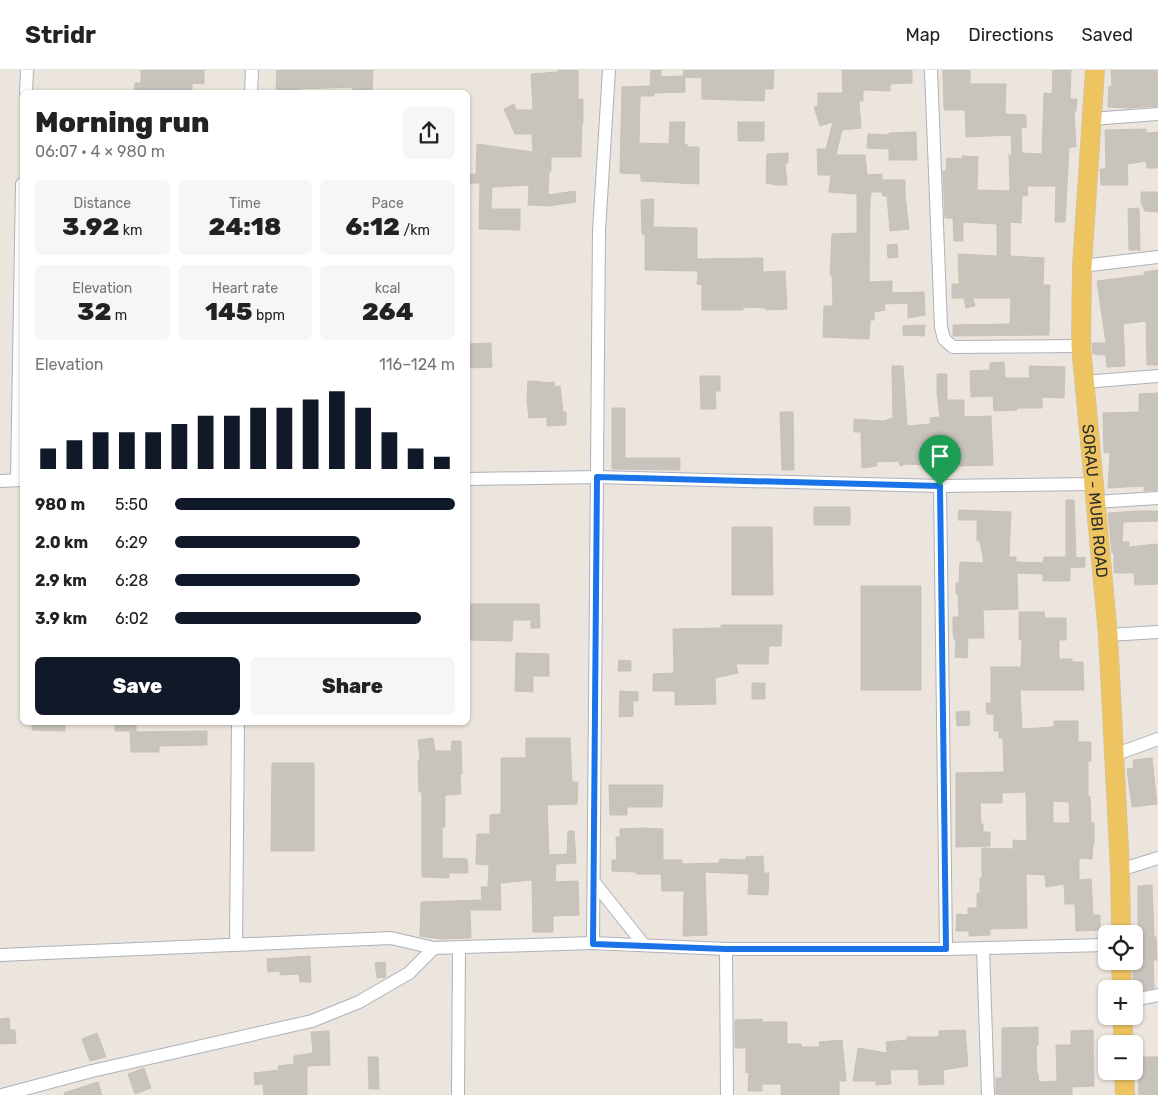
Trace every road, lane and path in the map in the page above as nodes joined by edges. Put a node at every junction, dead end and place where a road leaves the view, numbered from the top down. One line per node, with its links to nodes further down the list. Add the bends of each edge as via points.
1 (27, 70): 6 (street)
2 (252, 70): 7 (street)
3 (610, 70): 15 (street, via 599,231)
4 (931, 70): 12 (street, via 944,339 953,347)
5 (1095, 70): 9 (main road, SORAU - MUBI ROAD)
6 (26, 90)
7 (252, 90)
8 (1158, 114): 9 (street)
9 (1091, 118): 11 (main road, SORAU - MUBI ROAD)
10 (1158, 257): 11 (street)
11 (1082, 266): 12 (main road, SORAU - MUBI ROAD)
12 (1081, 346): 14 (main road, SORAU - MUBI ROAD)
13 (1158, 376): 14 (street)
14 (1084, 382): 20 (main road, SORAU - MUBI ROAD)
15 (597, 477): 16 (street); 19 (street); 29 (street)
16 (470, 479)
17 (0, 480): 18 (street)
18 (20, 480)
19 (940, 486): 20 (street); 39 (street)
20 (1094, 493): 21 (street); 23 (main road, SORAU - MUBI ROAD)
21 (1158, 498)
22 (1158, 632): 23 (street)
23 (1108, 635): 26 (main road, SORAU - MUBI ROAD)
24 (238, 725): 32 (street)
25 (1158, 739): 26 (street)
26 (1114, 755): 28 (main road, SORAU - MUBI ROAD)
27 (1158, 858): 28 (street)
28 (1120, 870): 30 (main road, SORAU - MUBI ROAD)
29 (594, 882): 31 (street); 34 (street)
30 (1121, 925)
31 (593, 944): 34 (street); 36 (street)
32 (236, 945): 35 (street, via 391,938); 40 (street)
33 (1098, 945): 37 (street)
34 (644, 946): 38 (street)
35 (434, 948): 36 (street); 44 (street, via 409,973 359,1002 312,1020)
36 (459, 948): 45 (street)
37 (984, 948): 39 (street); 47 (street)
38 (726, 949): 39 (street); 46 (street)
39 (946, 949)
40 (0, 955)
41 (1158, 995): 42 (street)
42 (1143, 998)
43 (1124, 1080): 48 (main road)
44 (2, 1095)
45 (458, 1095)
46 (727, 1095)
47 (988, 1095)
48 (1125, 1095)

